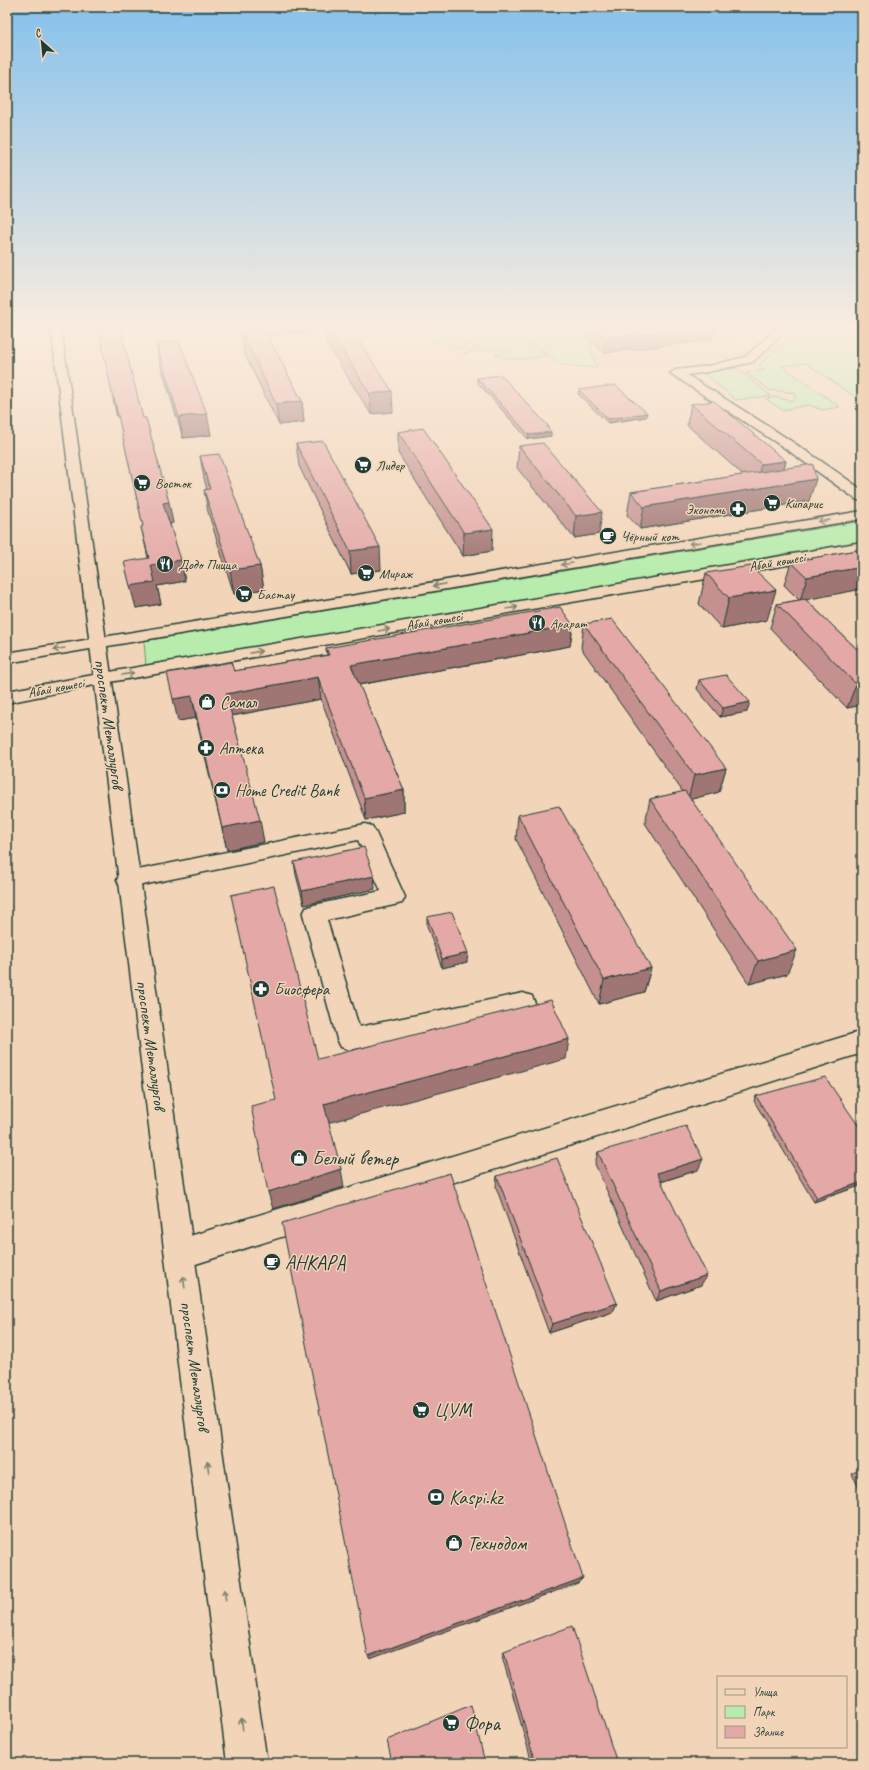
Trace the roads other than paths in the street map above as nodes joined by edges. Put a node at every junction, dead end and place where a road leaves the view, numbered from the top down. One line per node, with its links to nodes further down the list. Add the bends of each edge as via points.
1 (67, 410): 6 (street, проспект Металлургов)
2 (736, 410): 3 (street, via 804,454)
3 (862, 497)
4 (862, 515): 6 (street, Абай көшесі, one-way to 6)
5 (862, 547): 8 (street, Абай көшесі, one-way to 5)
6 (98, 643): 7 (street, Абай көшесі, one-way to 7); 8 (street, проспект Металлургов)
7 (7, 658)
8 (104, 678): 9 (street, Абай көшесі); 10 (street, проспект Металлургов)
9 (7, 697)
10 (128, 880): 11 (street, via 365,831 394,896 314,914 350,1039); 13 (street, проспект Металлургов)
11 (523, 1003)
12 (862, 1042): 13 (street)
13 (180, 1254): 14 (street, проспект Металлургов, one-way to 13)
14 (247, 1763)

